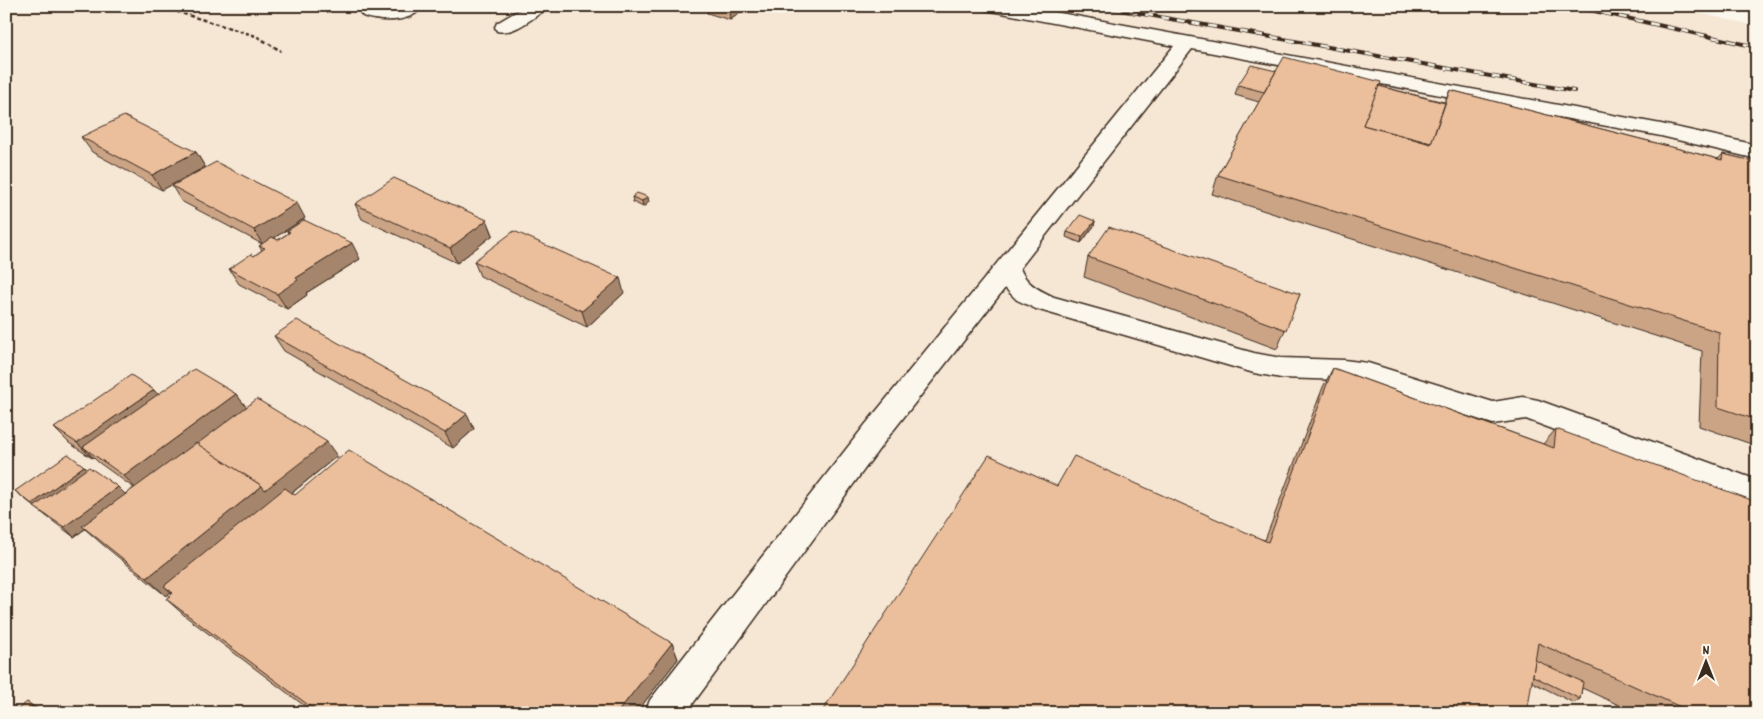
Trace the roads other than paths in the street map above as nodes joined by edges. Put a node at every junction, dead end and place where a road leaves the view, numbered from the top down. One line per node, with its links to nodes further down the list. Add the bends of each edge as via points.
1 (371, 6): 2 (street, via 368,12 380,16 395,15)
2 (414, 6)
3 (540, 6): 5 (street)
4 (992, 6): 6 (street)
5 (504, 27)
6 (1187, 42): 7 (street, via 1662,130); 8 (street)
7 (1757, 152)
8 (1007, 266): 9 (street, via 1010,278 1020,290); 10 (street)
9 (1045, 303): 10 (street, via 1003,303); 11 (street, via 1264,366 1368,373 1493,413 1528,408)
10 (971, 311): 12 (street)
11 (1757, 493)
12 (663, 713)

